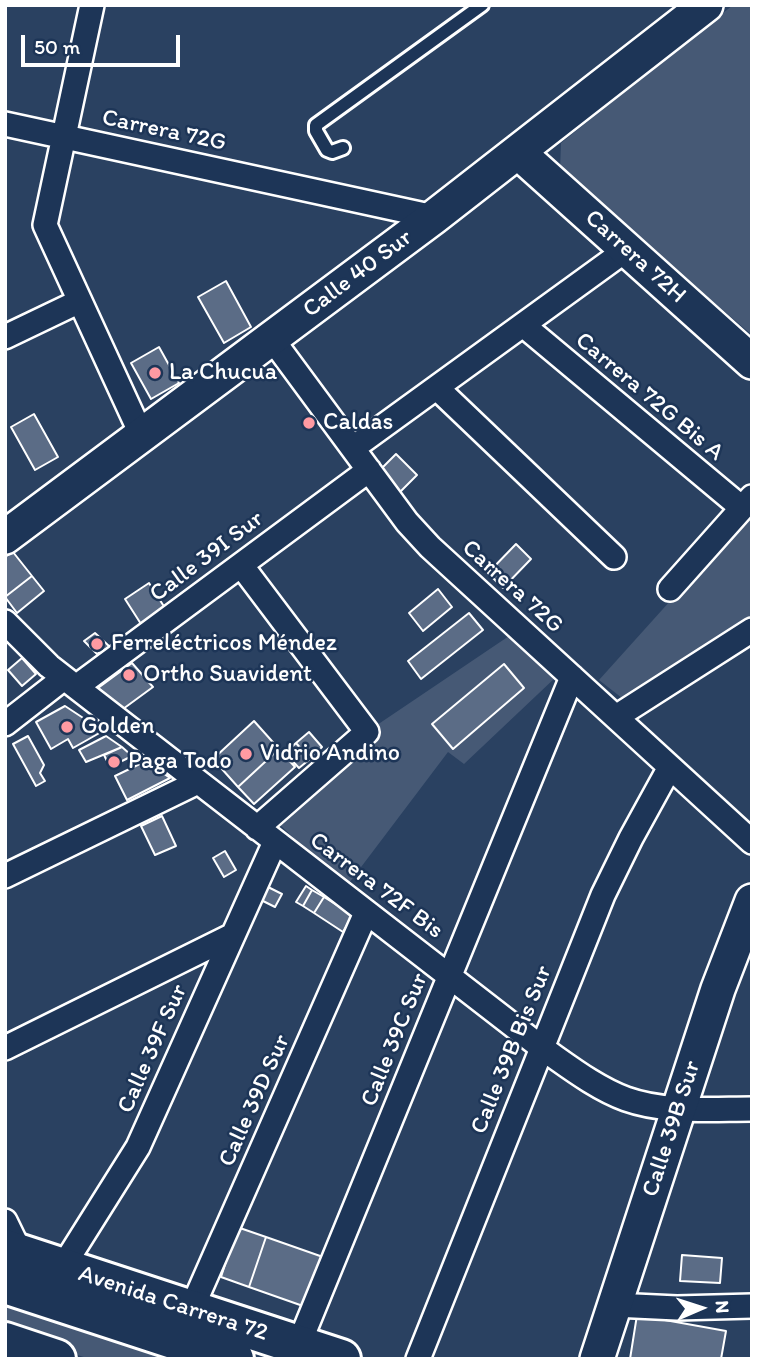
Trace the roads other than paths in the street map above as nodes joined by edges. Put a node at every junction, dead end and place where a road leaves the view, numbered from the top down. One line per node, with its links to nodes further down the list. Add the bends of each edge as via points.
1 (92, 5): 5 (street)
2 (482, 5): 6 (lane, via 316,125 327,150)
3 (700, 7): 7 (street, Calle 40 Sur)
4 (5, 124): 5 (street, Carrera 72G)
5 (64, 136): 8 (street, Carrera 72G); 10 (street, via 45,225)
6 (343, 148)
7 (517, 152): 8 (street, Calle 40 Sur); 9 (street, Carrera 72H)
8 (435, 217): 13 (street, Calle 40 Sur)
9 (626, 250): 11 (street); 14 (street, Carrera 72H)
10 (80, 301): 12 (street); 16 (street)
11 (523, 325): 15 (street); 19 (street, Carrera 72G Bis A)
12 (5, 337)
13 (272, 339): 16 (street, Calle 40 Sur); 17 (street, Carrera 72G)
14 (752, 362)
15 (437, 388): 17 (street); 21 (street)
16 (142, 436): 20 (street, Calle 40 Sur)
17 (353, 448): 18 (street, Carrera 72G)
18 (369, 470): 22 (street, Calle 39I Sur); 26 (street, Carrera 72G, via 430,547)
19 (747, 503): 23 (street)
20 (5, 537)
21 (614, 557)
22 (241, 565): 27 (street, Calle 39I Sur); 32 (street, via 367,732)
23 (670, 589)
24 (5, 622): 27 (street, Carrera 72F Bis)
25 (752, 630): 28 (street)
26 (572, 677): 28 (street, Carrera 72G); 39 (street, Calle 39C Sur)
27 (70, 683): 29 (street, Calle 39I Sur); 31 (street, Carrera 72F Bis)
28 (616, 717): 30 (street, Carrera 72G)
29 (5, 724)
30 (670, 767): 34 (street, Carrera 72G); 41 (street, Calle 39B Bis Sur, via 603,895)
31 (198, 782): 32 (street, Carrera 72F Bis); 35 (street)
32 (257, 828): 33 (street, Carrera 72F Bis)
33 (275, 842): 37 (street, Carrera 72F Bis); 38 (street, Calle 39F Sur)
34 (752, 842)
35 (5, 876)
36 (751, 903): 42 (street, Calle 39B Sur)
37 (366, 913): 39 (street, Carrera 72F Bis); 49 (street, Calle 39D Sur)
38 (233, 935): 40 (street); 46 (street, Calle 39F Sur, via 138,1147)
39 (450, 975): 41 (street, Carrera 72F Bis); 51 (street, Calle 39C Sur)
40 (5, 1048)
41 (541, 1048): 42 (street, Carrera 72F Bis, via 612,1093); 55 (street, Calle 39B Bis Sur)
42 (678, 1108): 43 (street, Carrera 72F Bis); 47 (street, Calle 39B Sur)
43 (752, 1109)
44 (5, 1221): 45 (street)
45 (11, 1262): 46 (highway, Avenida Carrera 72); 52 (highway, Avenida Carrera 72)
46 (62, 1268): 49 (highway, Avenida Carrera 72)
47 (614, 1305): 48 (street); 56 (street, Calle 39B Sur)
48 (752, 1306)
49 (191, 1310): 51 (highway, Avenida Carrera 72)
50 (5, 1342): 53 (highway)
51 (299, 1345): 52 (highway); 54 (highway, Avenida Carrera 72)
52 (223, 1355)
53 (56, 1359)
54 (341, 1359)
55 (418, 1359)
56 (597, 1359)

